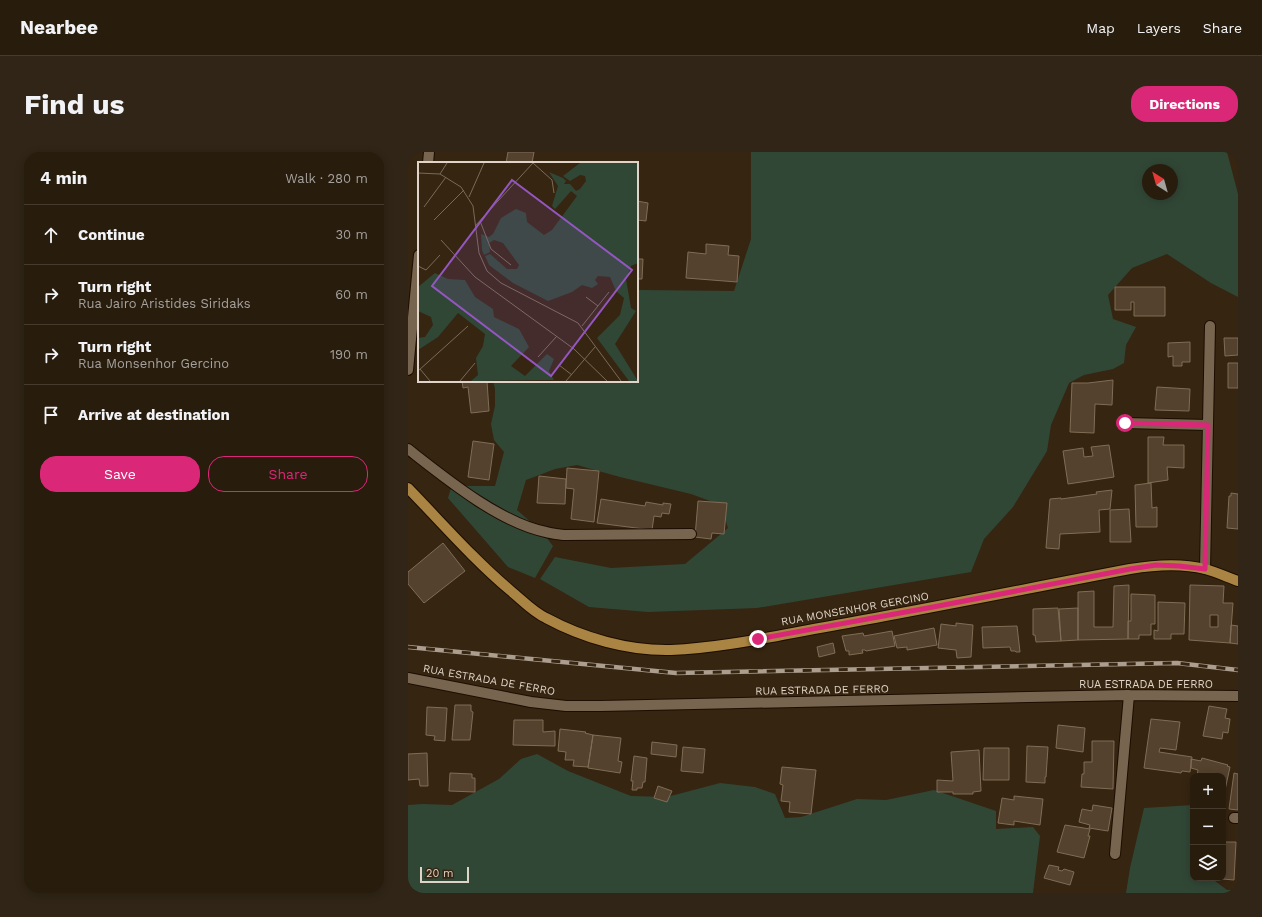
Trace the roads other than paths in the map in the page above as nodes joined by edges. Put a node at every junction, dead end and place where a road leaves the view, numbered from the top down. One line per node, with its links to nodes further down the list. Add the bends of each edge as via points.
1 (429, 152): 2 (street)
2 (428, 162)
3 (418, 266): 5 (street)
4 (1210, 326): 7 (street)
5 (408, 370)
6 (1125, 423): 7 (street)
7 (1208, 425): 11 (street)
8 (408, 449): 10 (street, via 499,514 545,532 564,535)
9 (408, 488): 11 (main road, RUA MONSENHOR GERCINO, via 486,569 543,617 603,641 643,648 706,647 758,639 1149,566)
10 (691, 534)
11 (1205, 569): 12 (main road, RUA MONSENHOR GERCINO)
12 (1238, 581)
13 (408, 678): 14 (street, RUA ESTRADA DE FERRO, via 531,702 566,706)
14 (1129, 695): 15 (street, RUA ESTRADA DE FERRO); 16 (street)
15 (1238, 696)
16 (1114, 854)

